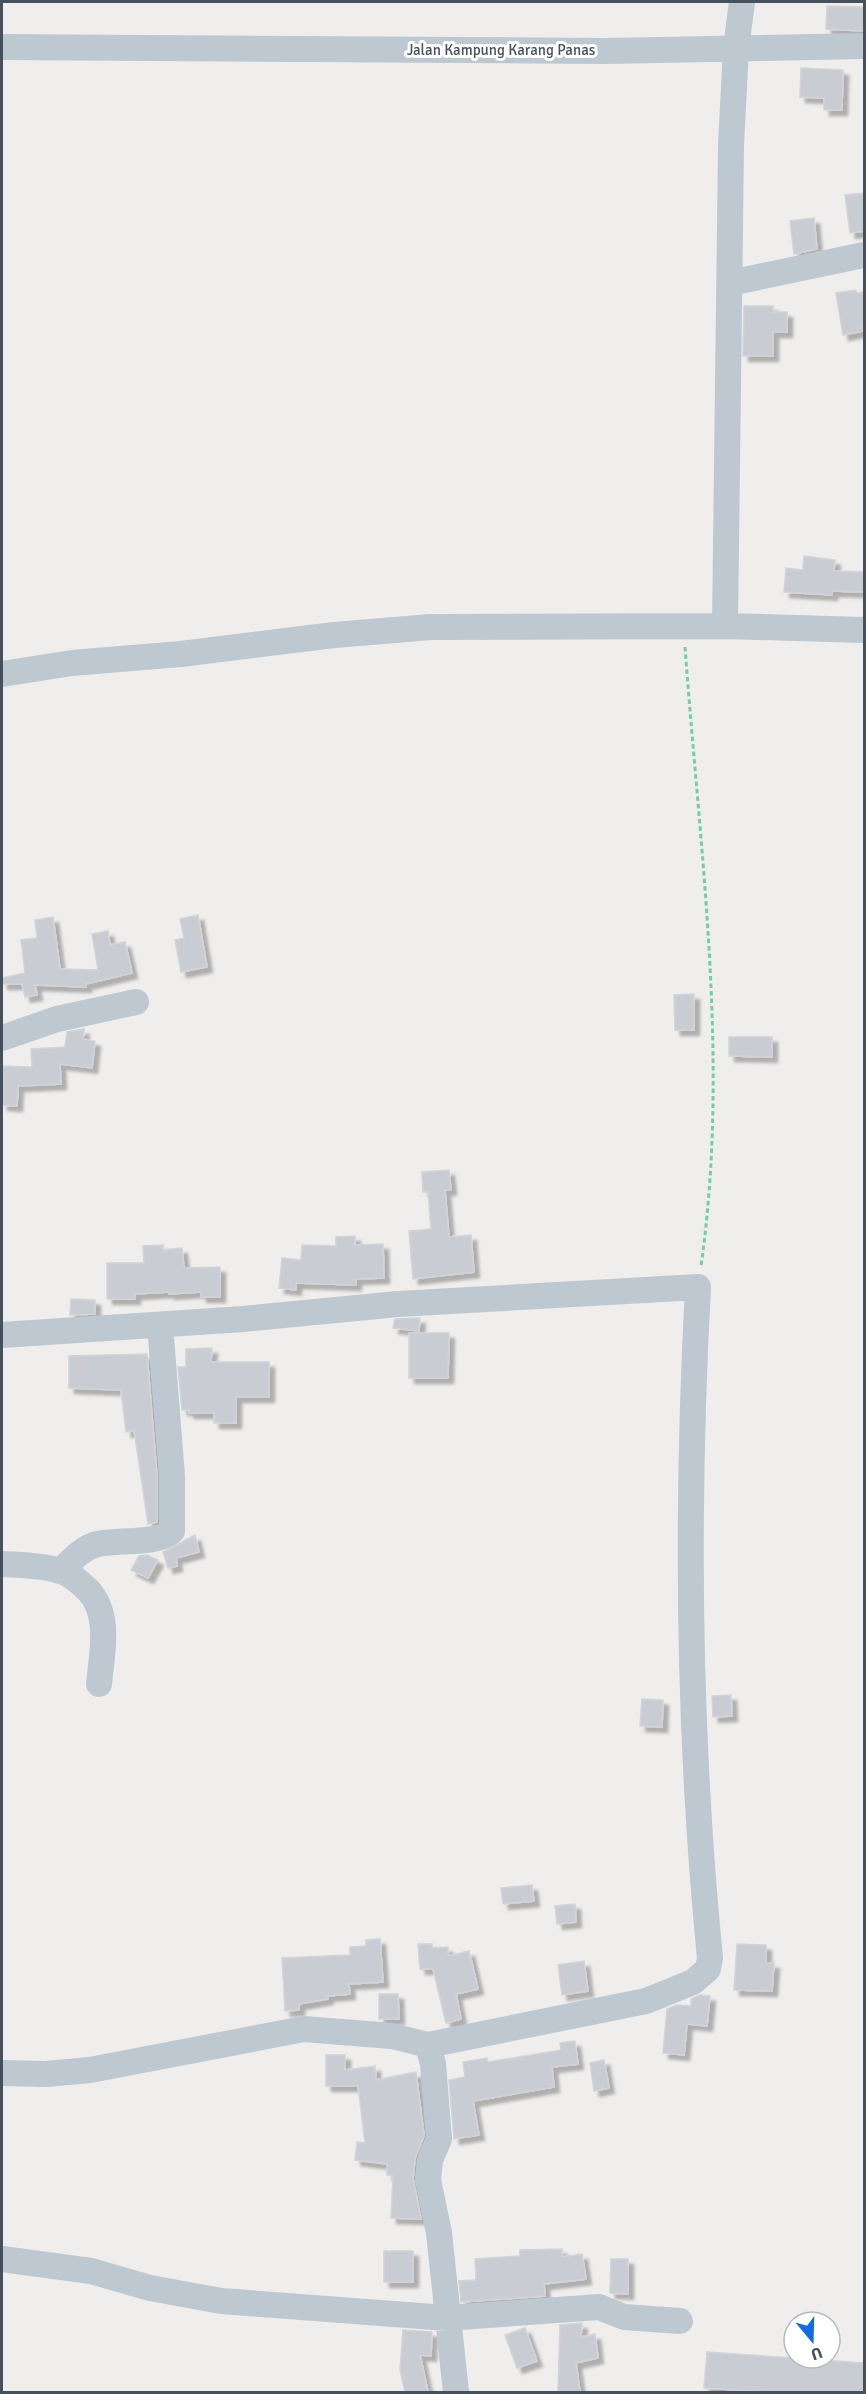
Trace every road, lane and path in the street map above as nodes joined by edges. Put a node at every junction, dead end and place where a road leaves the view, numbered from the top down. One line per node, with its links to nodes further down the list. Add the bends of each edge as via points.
1 (741, 2): 4 (street)
2 (864, 46): 4 (street, Jalan Kampung Karang Panas)
3 (2, 47): 4 (street, Jalan Kampung Karang Panas, via 594,51)
4 (736, 48): 6 (street)
5 (864, 255): 6 (street)
6 (729, 283): 7 (street)
7 (725, 626): 8 (street); 9 (street)
8 (683, 627): 10 (street, via 431,627 72,663); 13 (path, via 707,938 713,1129)
9 (864, 630)
10 (2, 674)
11 (135, 1002): 12 (street, via 57,1019)
12 (2, 1038)
13 (698, 1287): 14 (street, via 398,1304); 19 (street, via 689,1510 694,1714 708,1969 693,1982 646,2001)
14 (160, 1325): 15 (street); 17 (street, via 172,1476 172,1531 155,1538 94,1545)
15 (2, 1335)
16 (2, 1564): 17 (street)
17 (61, 1571): 18 (street, via 80,1581 102,1608)
18 (99, 1684)
19 (428, 2045): 20 (street, via 392,2036 304,2029 90,2070); 22 (street, via 439,2139 430,2160 428,2180 439,2233)
20 (2, 2073)
21 (2, 2259): 22 (street, via 91,2271 150,2288 221,2301)
22 (447, 2318): 23 (street, via 598,2307 624,2317); 24 (street)
23 (681, 2321)
24 (456, 2392)

